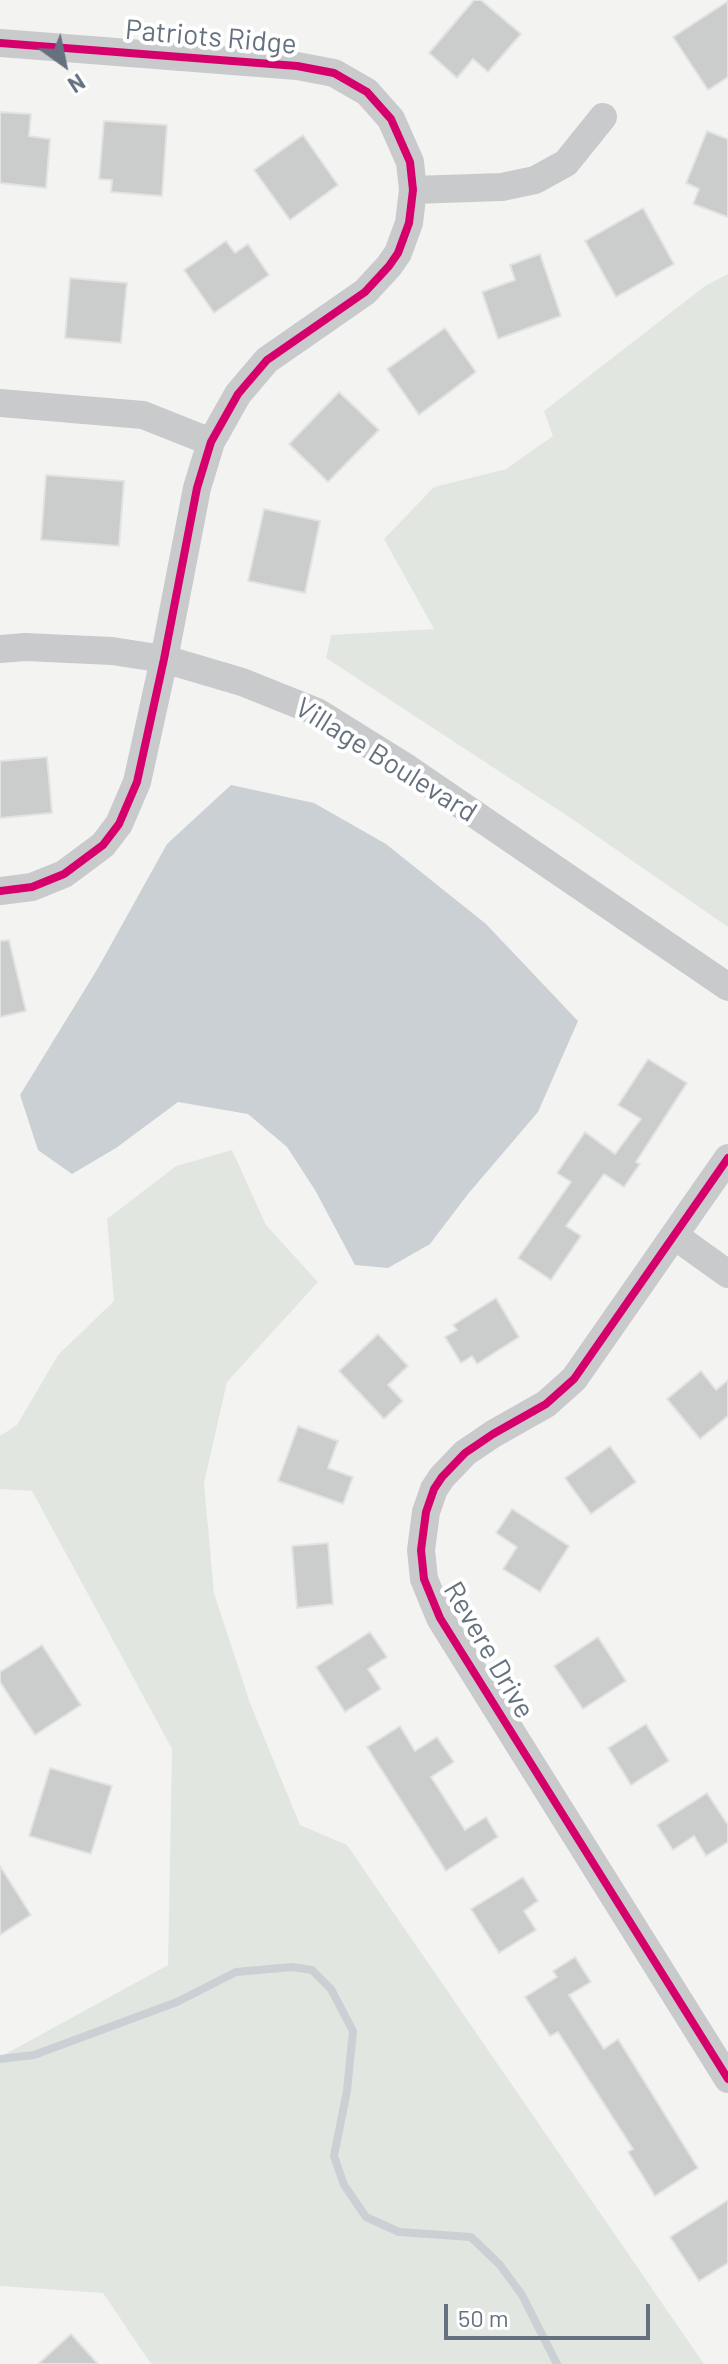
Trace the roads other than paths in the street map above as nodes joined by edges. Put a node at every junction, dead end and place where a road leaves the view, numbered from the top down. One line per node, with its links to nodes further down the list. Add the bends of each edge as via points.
1 (0, 43): 3 (street, Patriots Ridge, via 334,73 367,92 391,119 410,162)
2 (603, 117): 3 (street, via 566,163 535,180 502,187)
3 (413, 190): 5 (street, Patriots Ridge, via 405,237 389,266 365,292 267,360 238,394)
4 (0, 403): 5 (street, via 143,415)
5 (211, 442): 7 (street, Patriots Ridge)
6 (0, 649): 7 (street, Village Boulevard, via 112,651)
7 (164, 659): 8 (street, Patriots Ridge, via 137,782 119,824 103,845 64,874 32,887); 9 (street, Village Boulevard, via 278,694 333,721)
8 (0, 891)
9 (728, 987)
10 (728, 1158): 11 (street, Revere Drive)
11 (675, 1236): 12 (street); 13 (street, Revere Drive, via 565,1390 479,1443 442,1477 426,1512 421,1558 427,1589 447,1631)
12 (728, 1274)
13 (728, 2079)

